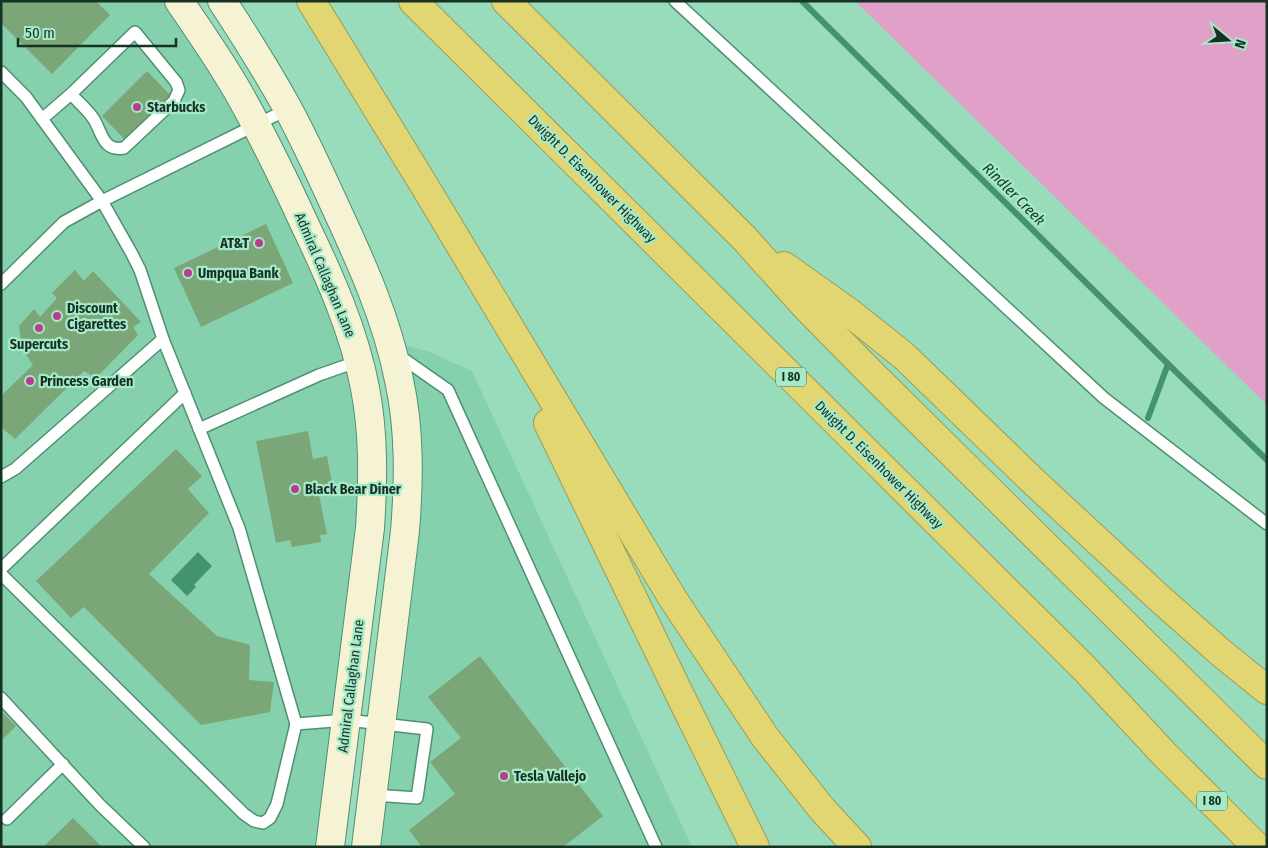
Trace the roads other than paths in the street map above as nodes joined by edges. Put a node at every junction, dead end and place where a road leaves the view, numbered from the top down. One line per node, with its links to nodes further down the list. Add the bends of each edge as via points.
1 (179, 1): 11 (main road, Admiral Callaghan Lane)
2 (222, 1): 9 (main road)
3 (311, 1): 14 (highway)
4 (413, 1): 40 (highway, Dwight D. Eisenhower Highway / I 80, via 1085,669)
5 (506, 1): 13 (highway)
6 (675, 1): 22 (lane, via 1104,398)
7 (1, 72): 10 (lane)
8 (71, 94): 8 (lane, via 94,118 100,135 116,149 124,148 174,101 179,90 135,32); 10 (lane)
9 (288, 109): 11 (lane); 17 (main road, via 356,251)
10 (42, 119): 12 (lane)
11 (256, 124): 12 (lane); 18 (main road, Admiral Callaghan Lane, via 321,258)
12 (102, 201): 15 (lane, via 64,222); 16 (lane, via 140,270)
13 (744, 238): 25 (highway, via 850,312 904,356 1158,597); 31 (highway, via 872,374)
14 (477, 275): 38 (highway); 39 (highway, via 714,662 791,772)
15 (1, 284)
16 (163, 339): 19 (lane); 21 (lane)
17 (393, 352): 29 (main road, via 405,415 408,492); 37 (lane, via 448,390)
18 (359, 361): 20 (lane, via 319,375); 27 (main road, Admiral Callaghan Lane, via 370,419 373,491)
19 (185, 393): 20 (lane); 23 (lane)
20 (199, 429): 28 (lane, via 239,528)
21 (1, 477)
22 (1267, 524)
23 (1, 569)
24 (1, 574): 28 (lane, via 254,822 263,823 270,818 277,804)
25 (1267, 690)
26 (1, 698): 30 (lane)
27 (347, 720): 28 (lane); 29 (lane); 35 (main road, Admiral Callaghan Lane)
28 (296, 724)
29 (381, 724): 32 (main road); 32 (lane, via 427,729 417,798)
30 (63, 764): 33 (lane); 34 (lane)
31 (1267, 765)
32 (373, 795): 36 (main road)
33 (7, 819)
34 (144, 847)
35 (330, 847)
36 (366, 847)
37 (656, 847)
38 (755, 847)
39 (857, 847)
40 (1257, 847)

